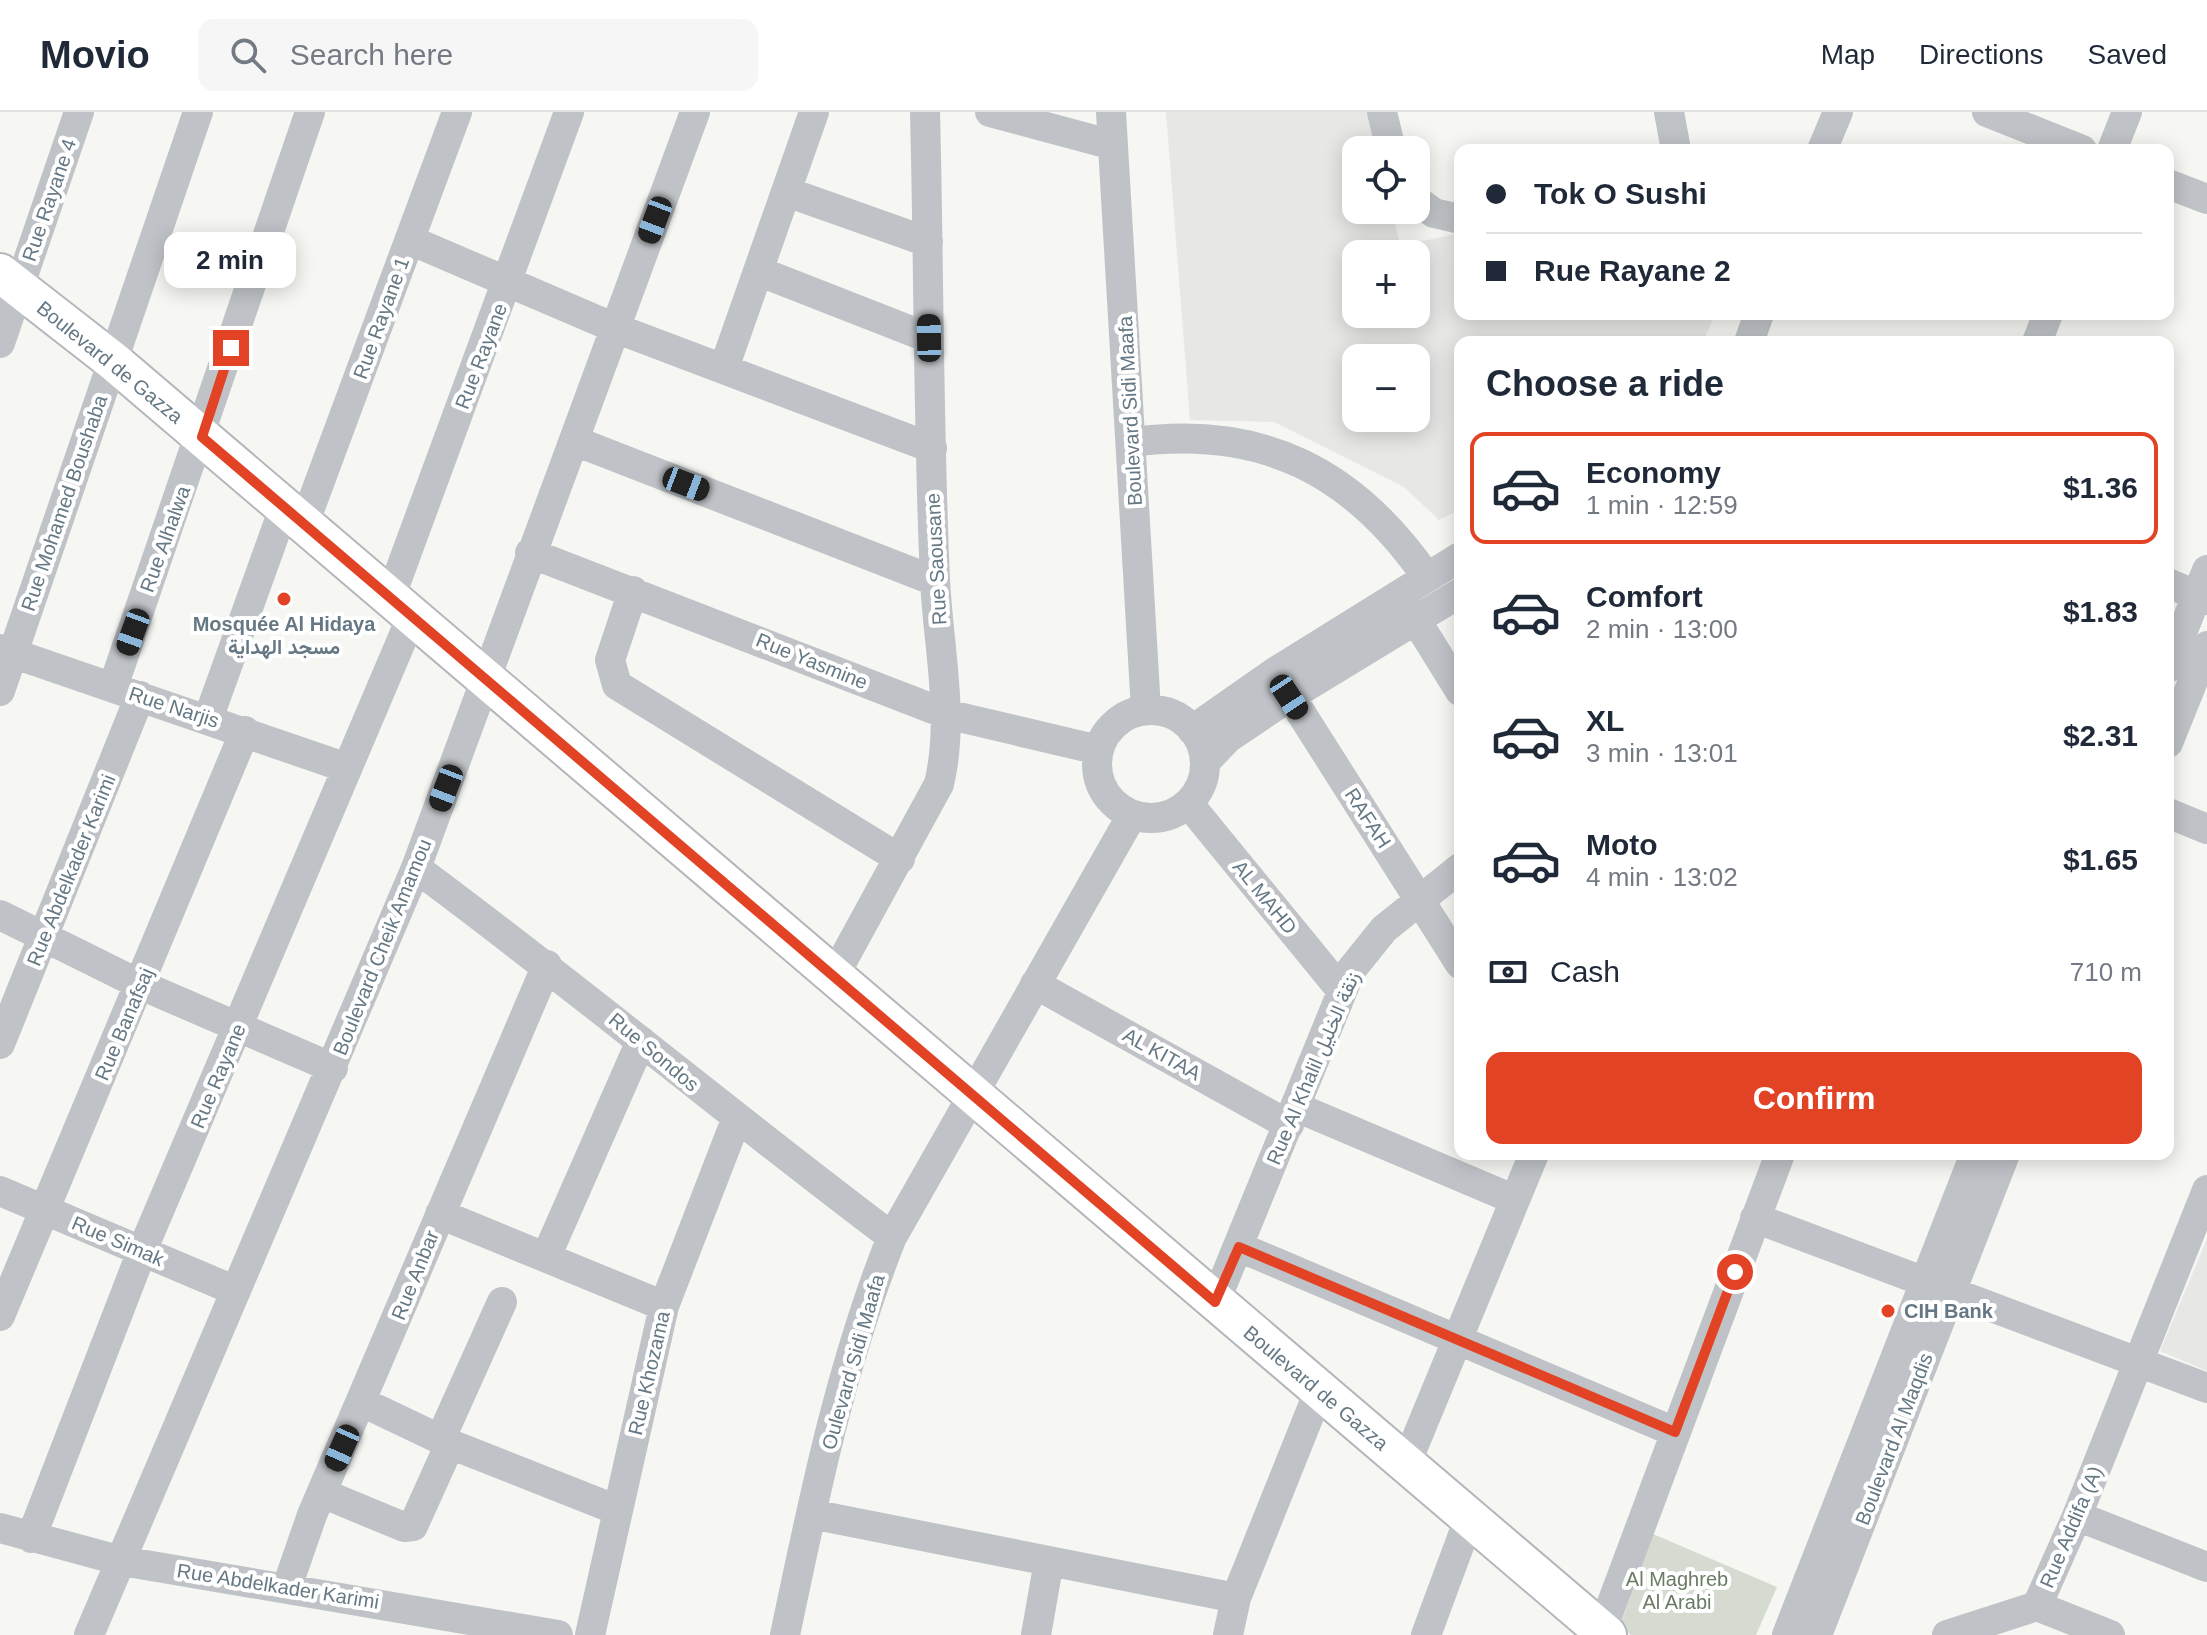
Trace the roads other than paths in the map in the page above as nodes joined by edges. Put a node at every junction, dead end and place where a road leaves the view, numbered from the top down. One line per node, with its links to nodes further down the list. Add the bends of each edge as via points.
1 (79, 112): 30 (street, Rue Rayane 4)
2 (198, 112): 35 (street, Rue Mohamed Boushaba)
3 (310, 112): 37 (street, Rue Alhalwa)
4 (457, 112): 27 (street, Rue Rayane 1)
5 (569, 112): 31 (street, Rue Rayane)
6 (695, 112): 32 (street, Boulevard Cheik Amamou)
7 (814, 112): 23 (street)
8 (925, 112): 28 (street, Rue Saousane)
9 (990, 112): 21 (street)
10 (1111, 112): 21 (street, Boulevard Sidi Maafa)
11 (1382, 112): 16 (street)
12 (1669, 112): 17 (street)
13 (1838, 112): 18 (street)
14 (1987, 112): 19 (street)
15 (2127, 112): 20 (street)
16 (1388, 136)
17 (1675, 144)
18 (1825, 144)
19 (2067, 144)
20 (2114, 144)
21 (1113, 145): 39 (street, Boulevard Sidi Maafa)
22 (2174, 186): 24 (street)
23 (787, 192): 28 (street); 29 (street)
24 (2207, 199)
25 (1430, 210): 26 (street)
26 (1454, 218)
27 (410, 240): 31 (street); 41 (street, Rue Rayane 1)
28 (928, 242): 33 (street, Rue Saousane)
29 (758, 271): 33 (street); 36 (street)
30 (10, 281): 34 (street, Rue Rayane 4); 35 (main road, Boulevard de Gazza)
31 (508, 283): 32 (street); 51 (street, Rue Rayane)
32 (615, 328): 36 (street); 38 (street, Boulevard Cheik Amamou)
33 (929, 338): 40 (street, Rue Saousane)
34 (0, 343)
35 (113, 361): 37 (main road, Boulevard de Gazza); 54 (street, Rue Mohamed Boushaba)
36 (724, 368): 40 (street)
37 (202, 437): 41 (main road, Boulevard de Gazza); 60 (street, Rue Alhalwa)
38 (575, 441): 42 (street, Boulevard Cheik Amamou); 45 (street)
39 (1133, 442): 44 (street, via 1233,444 1318,472 1374,511); 61 (street, Boulevard Sidi Maafa)
40 (932, 448): 45 (street, Rue Saousane)
41 (294, 516): 51 (main road, Boulevard de Gazza); 63 (street, Rue Rayane 1)
42 (530, 553): 47 (street, Rue Yasmine); 56 (street, Boulevard Cheik Amamou)
43 (1454, 560): 44 (street)
44 (1426, 576): 48 (street)
45 (935, 581): 62 (street, Rue Saousane)
46 (2174, 587): 50 (street)
47 (633, 591): 62 (street, Rue Yasmine); 74 (street, via 610,660 617,685)
48 (1400, 593): 52 (street); 58 (street)
49 (1454, 597): 52 (street)
50 (2196, 600): 55 (street)
51 (401, 607): 56 (main road, Boulevard de Gazza); 69 (street, Rue Rayane)
52 (1415, 620): 57 (street); 58 (street)
53 (2207, 646): 64 (street)
54 (6, 651): 59 (street, Rue Mohamed Boushaba); 60 (street, Rue Narjis)
55 (2174, 653)
56 (486, 680): 75 (street, Boulevard Cheik Amamou); 82 (main road, Boulevard de Gazza)
57 (1454, 682)
58 (1282, 684): 65 (street); 68 (street); 77 (street, RAFAH)
59 (0, 691)
60 (126, 692): 63 (street, Rue Narjis); 79 (street, Rue Abdelkader Karimi)
61 (1146, 710): 65 (street, via 1168,713); 67 (street, via 1120,720)
62 (946, 714): 67 (street, Rue Yasmine); 74 (street, Rue Saousane, via 939,784)
63 (208, 719): 66 (street, Rue Narjis)
64 (2174, 728)
65 (1192, 730): 68 (street)
66 (245, 731): 69 (street, Rue Narjis); 84 (street, Rue Banafsaj)
67 (1099, 750): 71 (street, via 1103,789)
68 (1205, 762): 70 (street, via 1199,789)
69 (347, 768): 86 (street, Rue Rayane)
70 (1188, 803): 71 (street, via 1162,817); 85 (street, AL MAHD)
71 (1132, 815): 83 (street, Oulevard Sidi Maafa)
72 (2174, 815): 73 (street)
73 (2207, 829)
74 (900, 859): 82 (street, Rue Saousane)
75 (416, 868): 81 (street, Rue Sondos); 89 (street, Boulevard Cheik Amamou)
76 (1454, 872): 77 (street, Rue Al Khalil زنقة الخليل)
77 (1419, 898): 80 (street, RAFAH); 85 (street, Rue Al Khalil زنقة الخليل, via 1371,943)
78 (0, 915): 79 (street)
79 (45, 938): 84 (street); 88 (street, Rue Abdelkader Karimi)
80 (1454, 954)
81 (547, 965): 87 (street, Rue Sondos); 101 (street, Rue Anbar)
82 (833, 978): 90 (main road, Boulevard de Gazza)
83 (1035, 984): 90 (street, Oulevard Sidi Maafa); 91 (street, AL KITAA)
84 (141, 985): 86 (street); 100 (street, Rue Banafsaj)
85 (1341, 990): 91 (street, Rue Al Khalil زنقة الخليل)
86 (239, 1029): 89 (street); 105 (street, Rue Rayane)
87 (641, 1041): 92 (street, Rue Sondos); 106 (street)
88 (0, 1044)
89 (333, 1068): 108 (street, Boulevard Cheik Amamou)
90 (973, 1098): 103 (street, Oulevard Sidi Maafa); 110 (main road, Boulevard de Gazza)
91 (1293, 1116): 99 (street, AL KITAA); 104 (street, Rue Al Khalil زنقة الخليل)
92 (736, 1120): 103 (street, Rue Sondos); 111 (street, Rue Khozama)
93 (1531, 1160): 99 (street)
94 (1778, 1160): 102 (street)
95 (1973, 1160): 107 (street, Boulevard Al Maqdis)
96 (2002, 1160): 107 (street, Boulevard Al Maqdis)
97 (2207, 1190): 114 (street, Rue Addifa (A))
98 (0, 1191): 100 (street, Rue Simak)
99 (1513, 1199): 113 (street)
100 (44, 1209): 105 (street, Rue Simak); 112 (street, Rue Banafsaj)
101 (440, 1214): 106 (street); 117 (street, Rue Anbar)
102 (1755, 1218): 107 (street); 118 (street)
103 (892, 1237): 123 (street, Oulevard Sidi Maafa, via 865,1305)
104 (1239, 1247): 110 (street, Rue Al Khalil زنقة الخليل); 113 (street)
105 (142, 1251): 108 (street, Rue Simak); 127 (street, Rue Rayane)
106 (546, 1257): 111 (street)
107 (1937, 1288): 114 (street); 142 (street, Boulevard Al Maqdis); 143 (street, Boulevard Al Maqdis)
108 (236, 1291): 128 (street, Boulevard Cheik Amamou)
109 (502, 1302): 119 (street)
110 (1215, 1302): 116 (main road, Boulevard de Gazza)
111 (664, 1306): 122 (street, Rue Khozama)
112 (0, 1316)
113 (1457, 1339): 118 (street); 120 (street)
114 (2138, 1361): 115 (street); 124 (street, Rue Addifa (A))
115 (2207, 1388)
116 (1319, 1391): 120 (main road, Boulevard de Gazza); 132 (street)
117 (362, 1402): 119 (street); 121 (street, Rue Anbar)
118 (1675, 1432): 134 (street)
119 (445, 1442): 121 (street, via 413,1526 404,1527); 122 (street)
120 (1406, 1464): 125 (main road, Boulevard de Gazza)
121 (322, 1493): 131 (street, Rue Anbar)
122 (617, 1510): 137 (street, Rue Khozama)
123 (811, 1514): 129 (street); 138 (street, Oulevard Sidi Maafa)
124 (2077, 1516): 130 (street); 133 (street, Rue Addifa (A))
125 (1469, 1519): 134 (main road, Boulevard de Gazza); 141 (street)
126 (0, 1528): 127 (street, Rue Abdelkader Karimi)
127 (31, 1538): 128 (street, Rue Abdelkader Karimi)
128 (122, 1561): 131 (street, Rue Abdelkader Karimi); 135 (street, Boulevard Cheik Amamou)
129 (1049, 1561): 132 (street); 139 (street)
130 (2207, 1567)
131 (287, 1587): 136 (street, Rue Abdelkader Karimi)
132 (1236, 1598): 140 (street)
133 (2037, 1606): 144 (street, Rue Addifa (A)); 145 (street)
134 (1603, 1634)
135 (89, 1635)
136 (558, 1635)
137 (590, 1635)
138 (785, 1635)
139 (1036, 1635)
140 (1228, 1635)
141 (1426, 1635)
142 (1787, 1635)
143 (1817, 1635)
144 (1947, 1635)
145 (2110, 1635)

